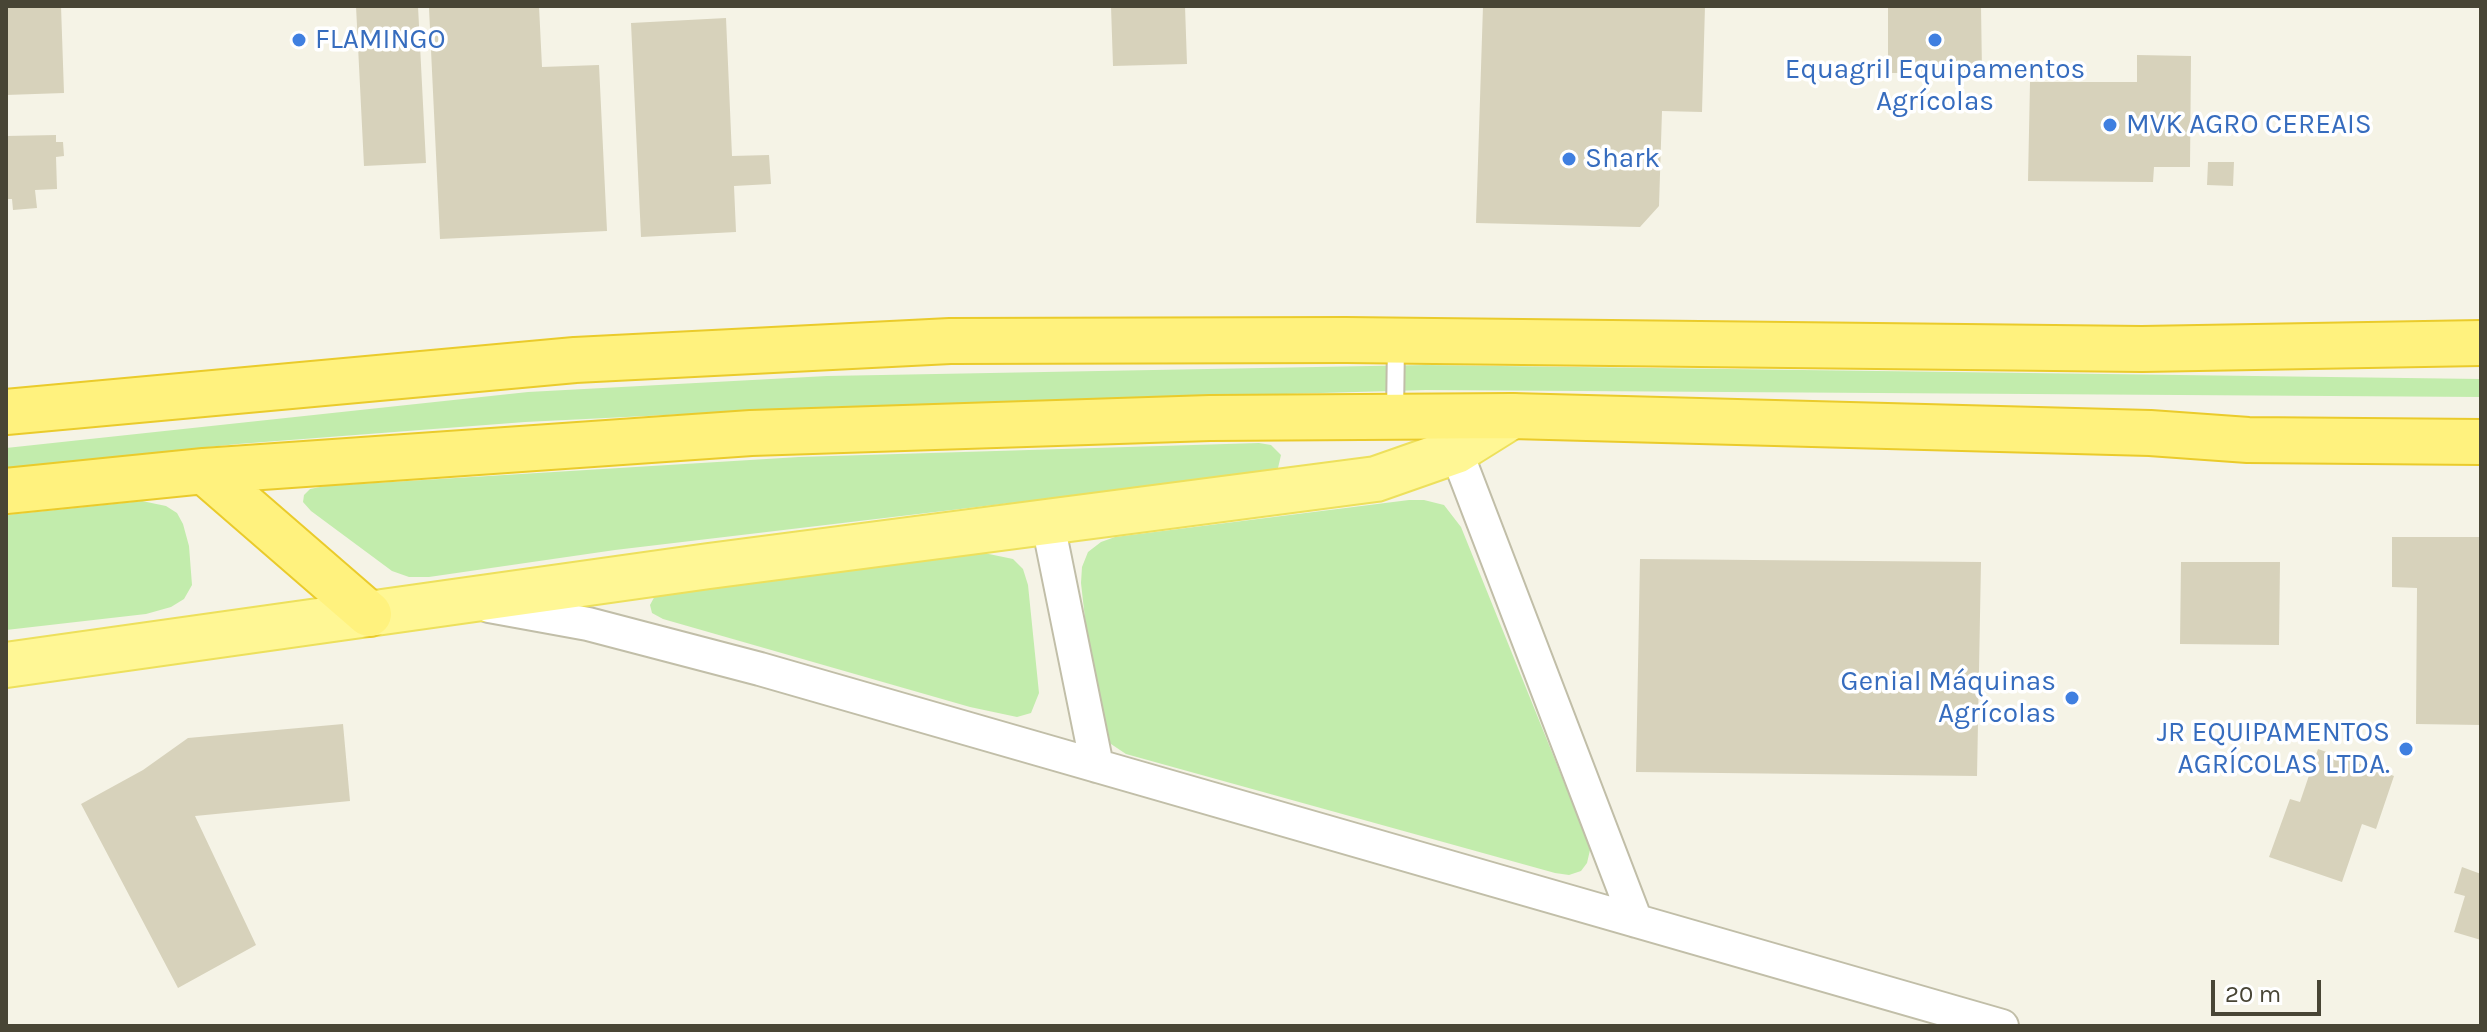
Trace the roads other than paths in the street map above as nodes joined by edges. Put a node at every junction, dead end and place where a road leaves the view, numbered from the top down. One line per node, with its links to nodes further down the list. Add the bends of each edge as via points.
1 (1396, 341): 2 (highway, via 2142,349); 3 (highway, via 950,341 685,354); 4 (lane)
2 (2481, 343)
3 (6, 412)
4 (1395, 416): 5 (highway); 10 (highway, via 751,433)
5 (1512, 416): 7 (highway); 9 (main road)
6 (2481, 421): 7 (highway, via 2243,424)
7 (2150, 433): 8 (highway, via 2248,440)
8 (2481, 442)
9 (1456, 451): 12 (main road, via 1376,479); 17 (street)
10 (204, 471): 11 (highway); 14 (highway)
11 (6, 491)
12 (1048, 524): 13 (main road); 16 (street)
13 (462, 601): 14 (main road); 16 (street, via 617,632 760,669)
14 (369, 614): 15 (main road)
15 (6, 665)
16 (1097, 766): 17 (street)
17 (1636, 921): 18 (street)
18 (2002, 1026)

